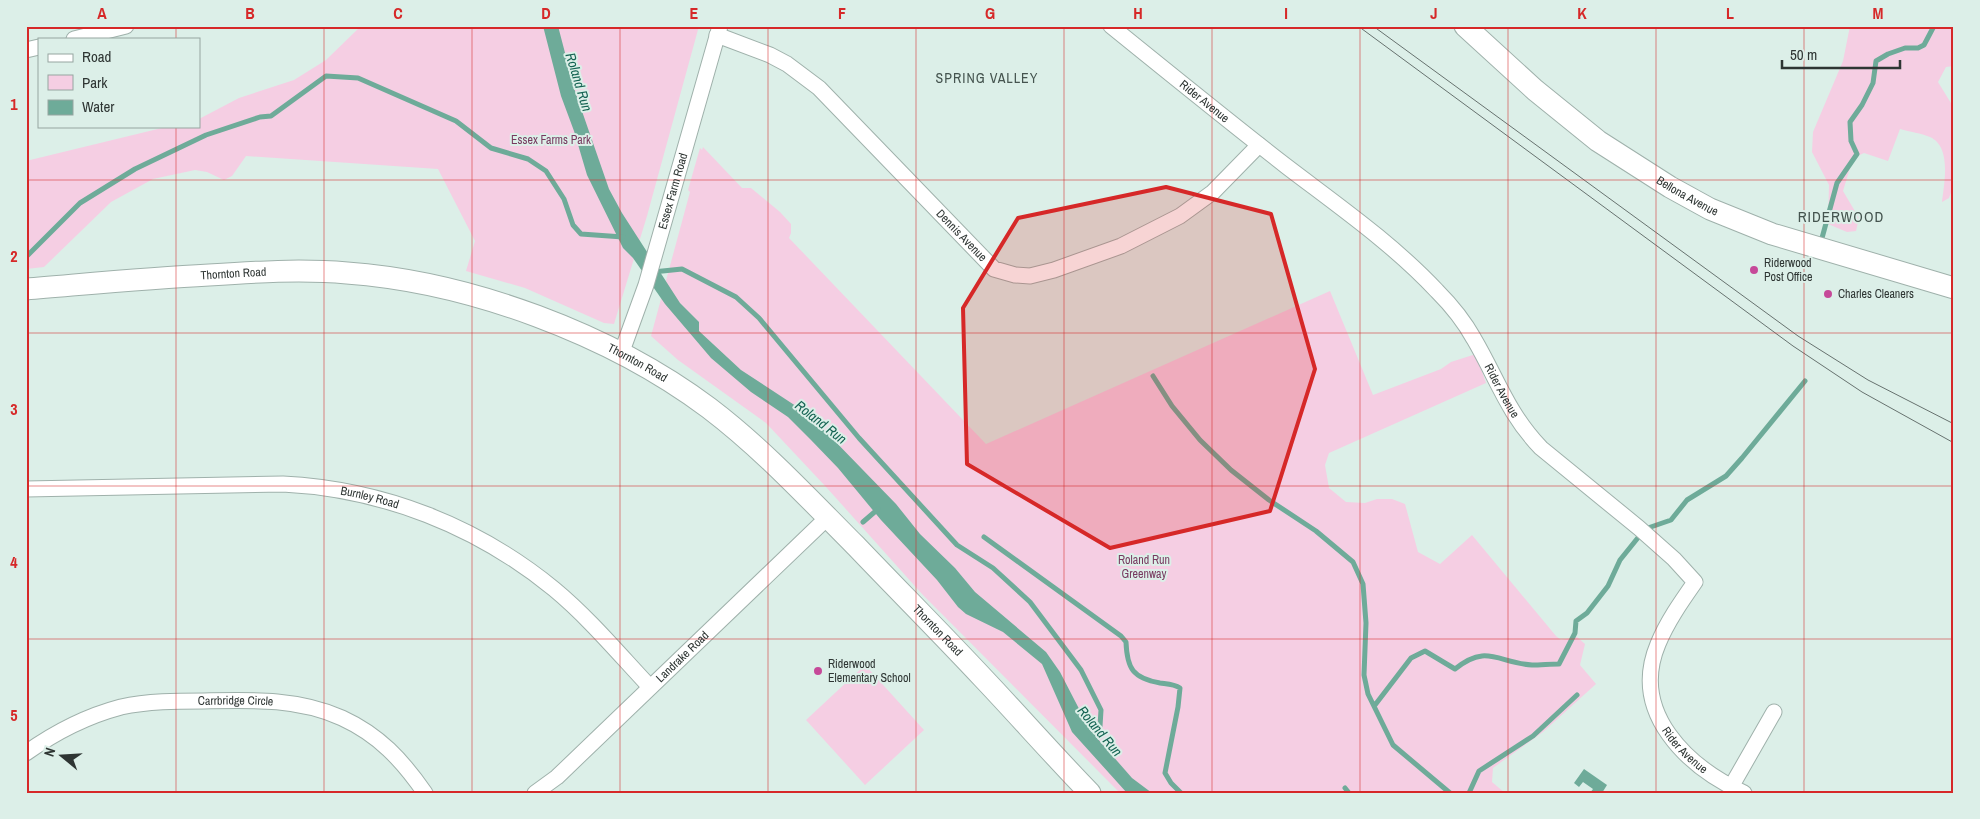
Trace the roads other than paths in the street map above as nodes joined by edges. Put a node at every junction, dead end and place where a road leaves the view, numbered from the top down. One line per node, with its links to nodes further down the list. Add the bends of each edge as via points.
1 (126, 26): 5 (street)
2 (1111, 26): 6 (street, Rider Avenue)
3 (1464, 26): 7 (street, Bellona Avenue, via 1534,90 1598,141 1710,209 1772,234)
4 (719, 30): 6 (street, Dennis Avenue, via 787,64 819,88 994,269 1008,274 1030,276 1054,270 1121,246 1180,216 1213,192); 9 (street, Essex Farm Road, via 646,285)
5 (78, 38)
6 (1260, 145): 15 (street, Rider Avenue, via 1369,229 1437,290 1460,316 1515,418 1527,434 1652,540 1695,582 1670,618 1657,646 1651,678 1656,708 1670,738 1680,750 1707,772)
7 (1954, 288)
8 (26, 289): 9 (street, Thornton Road, via 282,270 348,273 415,282 487,300 568,329)
9 (622, 354): 11 (street, Thornton Road, via 665,379 752,443)
10 (26, 489): 12 (street, Burnley Road, via 283,484 332,488 404,506 464,529 524,566 556,590)
11 (828, 517): 12 (street, Landrake Road); 18 (street, Thornton Road)
12 (650, 686): 17 (street, Landrake Road, via 557,777)
13 (1774, 712): 15 (street)
14 (26, 753): 16 (street, Carrbridge Circle, via 83,720 122,707 162,702 264,700 319,710 359,728 405,765)
15 (1738, 790)
16 (425, 793)
17 (536, 793)
18 (1090, 793)

